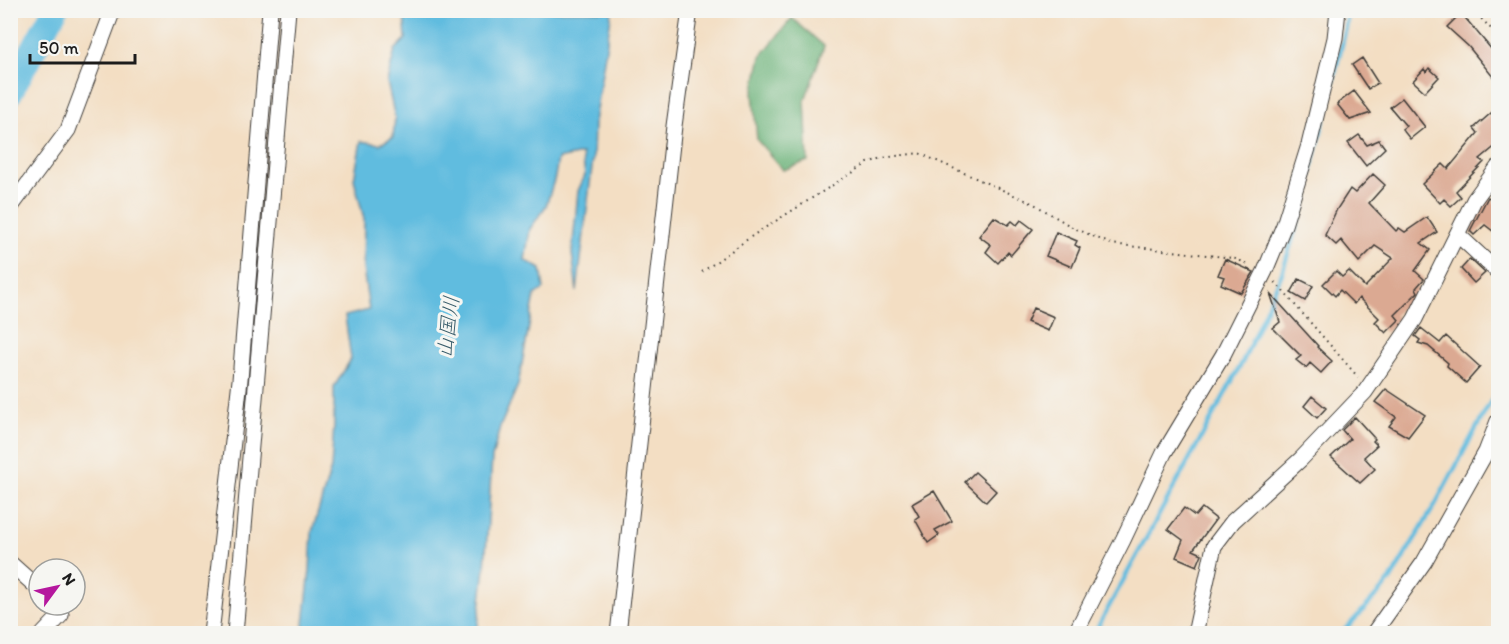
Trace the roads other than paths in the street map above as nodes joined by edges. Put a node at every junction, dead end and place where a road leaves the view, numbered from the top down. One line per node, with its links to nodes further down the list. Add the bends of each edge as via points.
1 (113, 10): 7 (street, via 68,130)
2 (270, 10): 15 (street, via 240,380)
3 (288, 10): 16 (street)
4 (690, 10): 17 (street)
5 (1338, 10): 18 (street, via 1335,38 1308,145 1284,225 1265,271 1223,355 1164,453)
6 (1498, 167): 8 (street, via 1474,200)
7 (10, 208)
8 (1457, 234): 9 (street); 19 (street, via 1415,319 1365,392 1301,459 1233,521 1214,546)
9 (1498, 272)
10 (1498, 421): 20 (street, via 1486,452 1424,562)
11 (10, 563): 12 (street)
12 (27, 578)
13 (59, 617): 14 (street)
14 (43, 633)
15 (211, 633)
16 (235, 633)
17 (618, 633)
18 (1075, 633)
19 (1194, 633)
20 (1372, 633)

